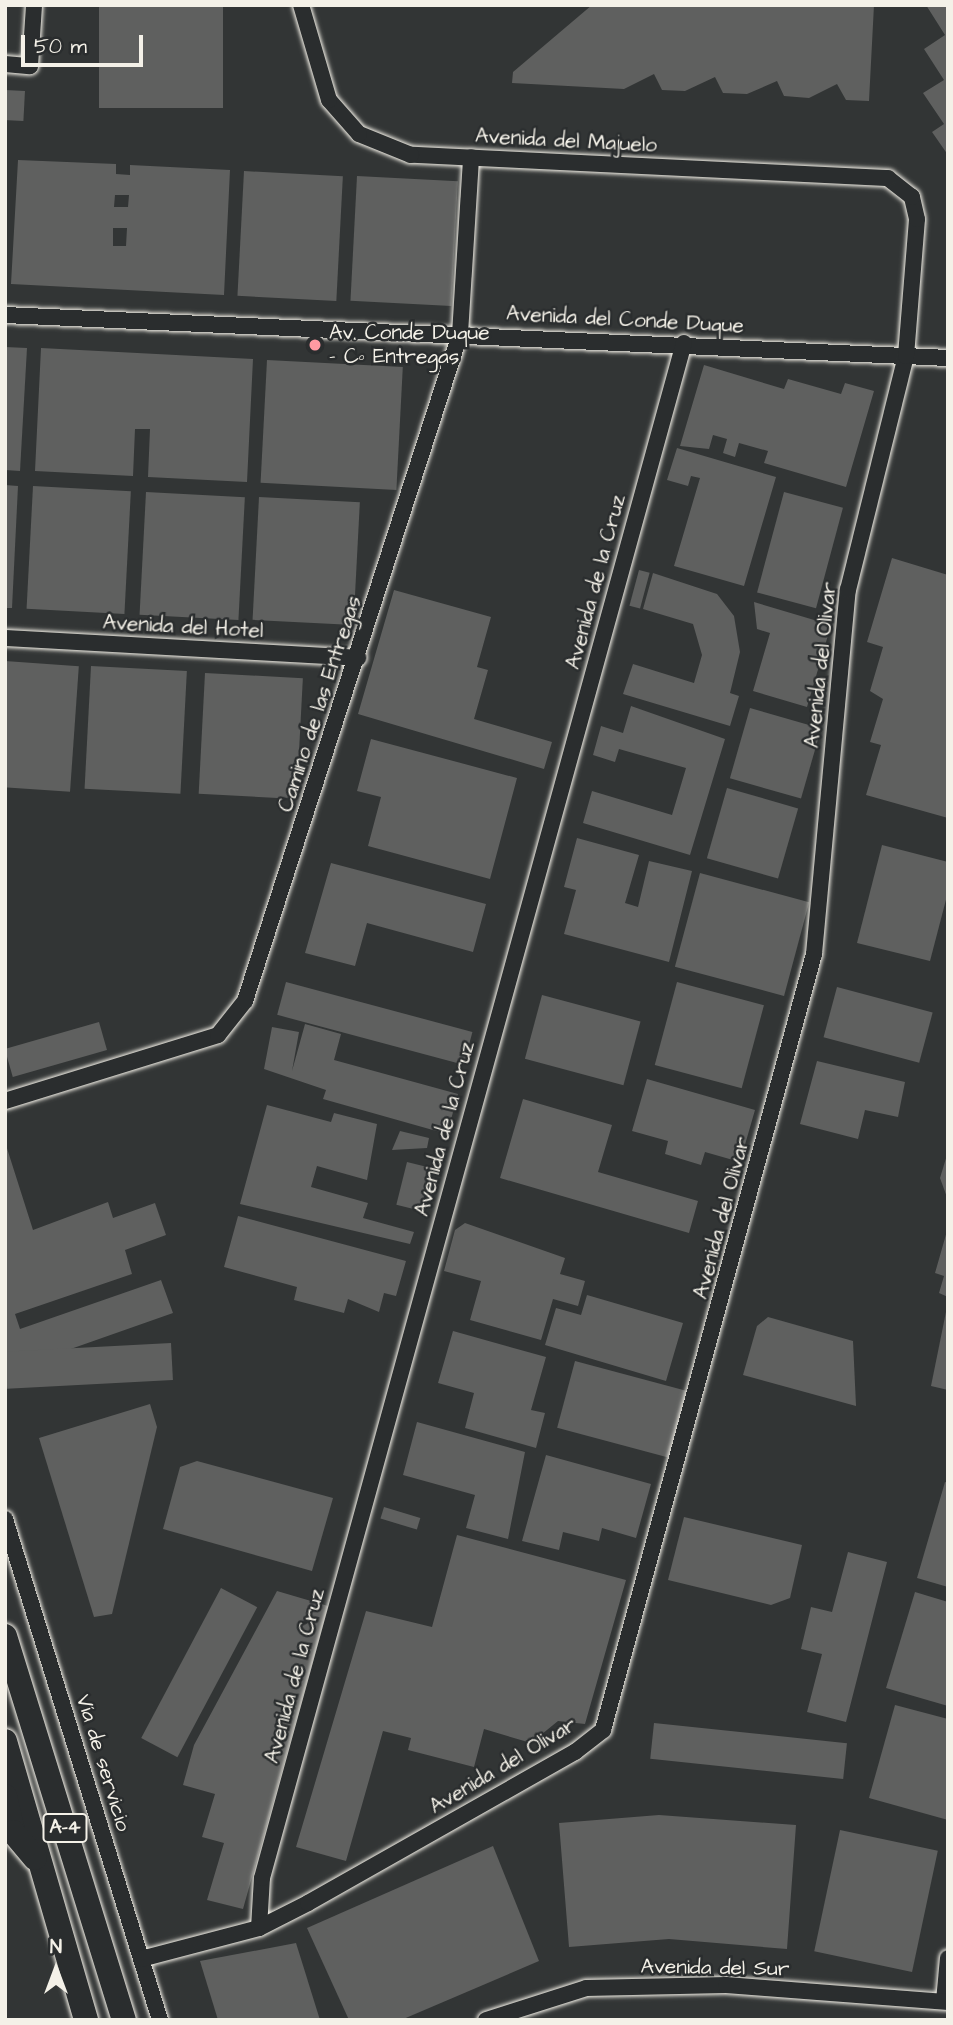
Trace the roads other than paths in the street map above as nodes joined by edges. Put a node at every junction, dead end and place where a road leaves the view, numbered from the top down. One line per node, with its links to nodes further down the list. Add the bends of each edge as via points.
1 (34, 5): 3 (street, via 30,66)
2 (301, 5): 4 (street, Avenida del Majuelo, via 329,100 359,134 411,155)
3 (5, 64)
4 (471, 158): 5 (street, Avenida del Majuelo, via 888,178); 7 (street, Camino de las Entregas)
5 (912, 197): 9 (street, Avenida del Olivar, via 917,219)
6 (5, 315): 7 (street, Avenida del Conde Duque)
7 (460, 334): 8 (street, Avenida del Conde Duque); 12 (street, Camino de las Entregas)
8 (684, 343): 9 (street, Avenida del Conde Duque); 20 (street, Avenida de la Cruz, via 262,1878)
9 (906, 356): 10 (street, Avenida del Conde Duque); 20 (street, Avenida del Olivar, via 848,590 814,954 603,1730 575,1752)
10 (948, 358)
11 (5, 638): 12 (street, Avenida del Hotel)
12 (358, 658): 13 (street, Camino de las Entregas, via 246,1001 218,1035)
13 (5, 1101)
14 (5, 1519): 21 (street, Vía de servicio)
15 (5, 1636): 25 (highway, A-4)
16 (5, 1741): 19 (highway, A-4)
17 (5, 1796): 18 (highway)
18 (9, 1825): 19 (highway)
19 (43, 1867): 24 (highway, A-4)
20 (259, 1928): 21 (street, Avenida del Olivar)
21 (141, 1958): 26 (street, Vía de servicio)
22 (948, 1958): 23 (street)
23 (946, 2002): 27 (street, Avenida del Sur, via 726,1985 586,1987)
24 (86, 2020)
25 (124, 2020)
26 (160, 2020)
27 (486, 2020)

